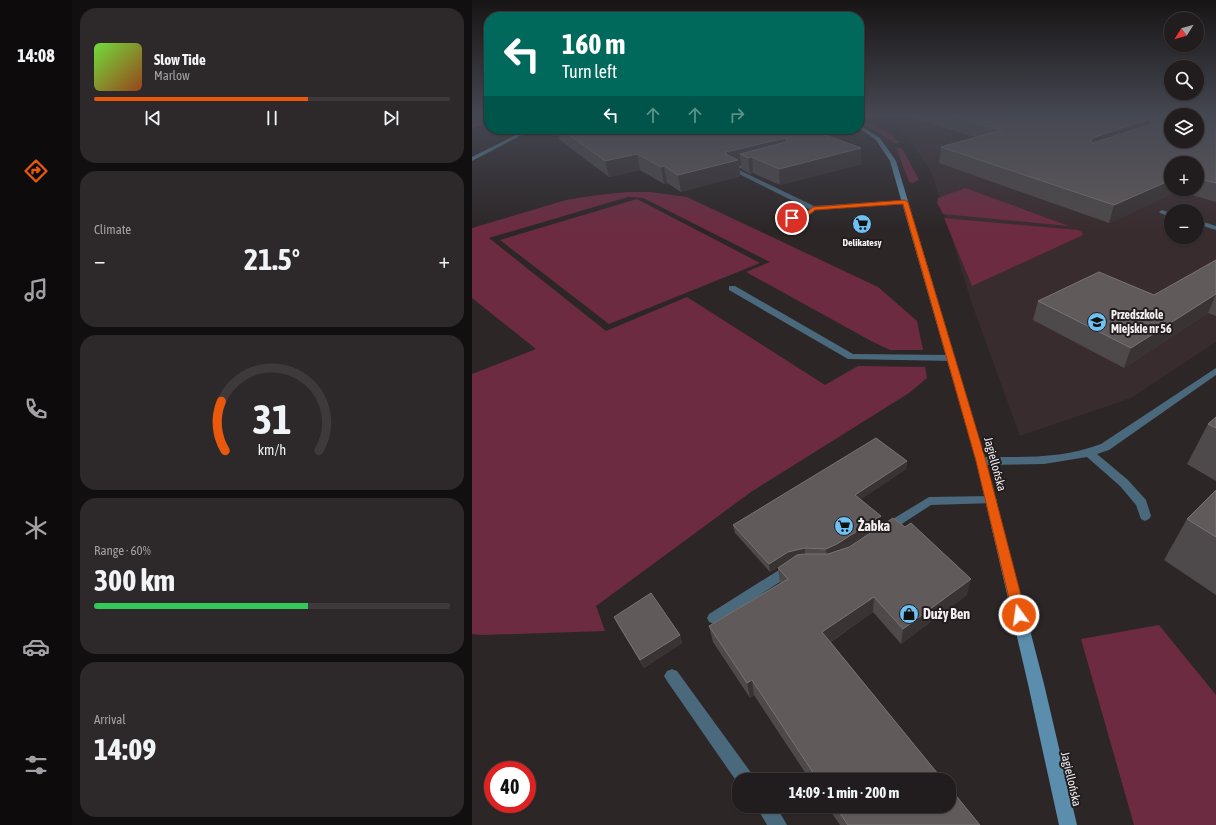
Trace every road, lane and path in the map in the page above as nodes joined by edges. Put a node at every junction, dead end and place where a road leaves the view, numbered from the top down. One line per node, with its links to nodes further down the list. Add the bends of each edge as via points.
1 (483, 154): 3 (street)
2 (888, 154): 5 (street, Jagiellońska, via 893,161)
3 (472, 159)
4 (762, 161): 6 (lane, via 732,169)
5 (905, 202): 6 (lane); 11 (street, Jagiellońska)
6 (813, 208): 7 (lane, via 809,213)
7 (792, 218)
8 (1204, 224): 9 (lane)
9 (1216, 228)
10 (732, 288): 11 (lane, via 851,358)
11 (952, 358): 14 (street, Jagiellońska)
12 (1216, 371): 13 (lane, via 1105,447)
13 (1090, 454): 14 (lane, via 1063,458); 16 (lane, via 1124,483 1142,503)
14 (981, 461): 15 (street, Jagiellońska)
15 (991, 500): 17 (lane, via 929,501); 24 (street, Jagiellońska)
16 (1145, 516)
17 (876, 536)
18 (800, 564): 19 (lane)
19 (714, 618)
20 (672, 676): 21 (lane)
21 (741, 773)
22 (770, 813): 23 (lane)
23 (778, 825)
24 (1068, 825)

